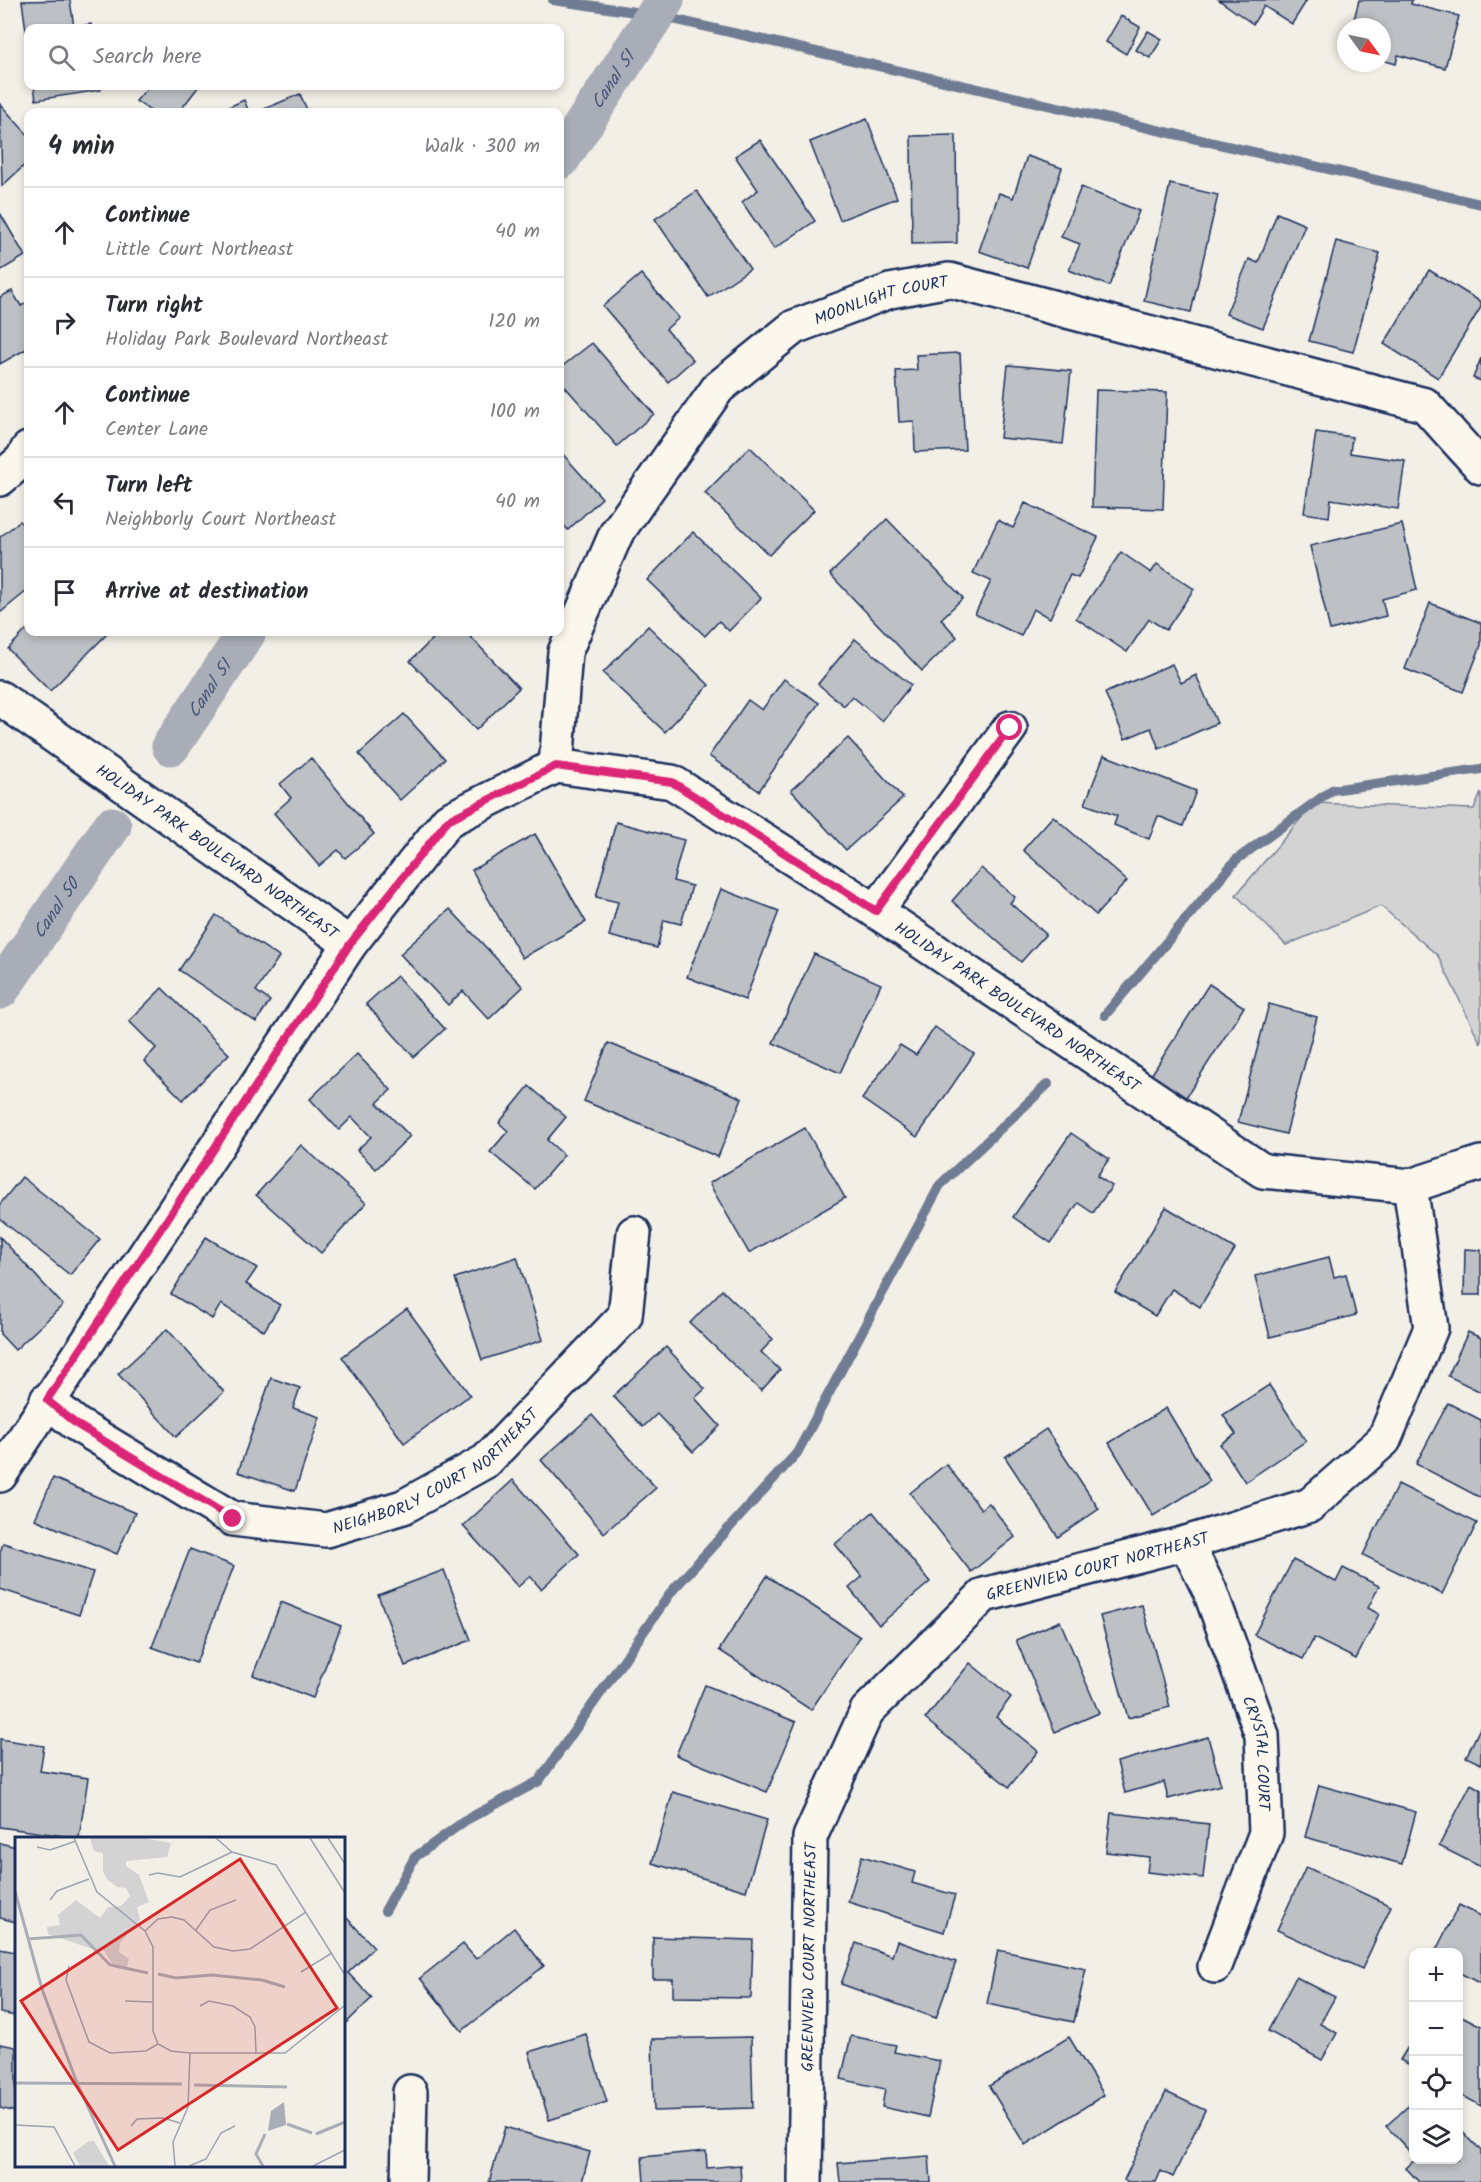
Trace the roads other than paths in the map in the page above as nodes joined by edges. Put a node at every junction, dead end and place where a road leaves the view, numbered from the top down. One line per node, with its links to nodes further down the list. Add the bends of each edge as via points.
1 (24, 456): 3 (street)
2 (1481, 467): 6 (street, MOONLIGHT COURT, via 1425,405 950,280 890,291 794,327 718,388 616,534 565,652)
3 (0, 479)
4 (0, 698): 8 (street, HOLIDAY PARK BOULEVARD NORTHEAST)
5 (1010, 728): 7 (street)
6 (556, 766): 7 (street, HOLIDAY PARK BOULEVARD NORTHEAST, via 672,782); 8 (street, HOLIDAY PARK BOULEVARD NORTHEAST, via 448,820)
7 (876, 911): 10 (street, HOLIDAY PARK BOULEVARD NORTHEAST, via 1263,1171)
8 (350, 944): 12 (street)
9 (1481, 1163): 10 (street, HOLIDAY PARK BOULEVARD NORTHEAST)
10 (1410, 1186): 14 (street, GREENVIEW COURT NORTHEAST, via 1431,1328 1384,1440 1310,1505)
11 (634, 1233): 12 (street, NEIGHBORLY COURT NORTHEAST, via 625,1316 486,1461 403,1507 326,1530 233,1519 76,1424)
12 (47, 1400): 13 (street)
13 (0, 1475)
14 (1186, 1543): 15 (street, CRYSTAL COURT, via 1210,1591 1262,1735 1266,1833); 18 (street, GREENVIEW COURT NORTHEAST, via 984,1595 867,1711 810,1837)
15 (1215, 1965)
16 (410, 2092): 17 (street)
17 (408, 2182)
18 (805, 2182)

